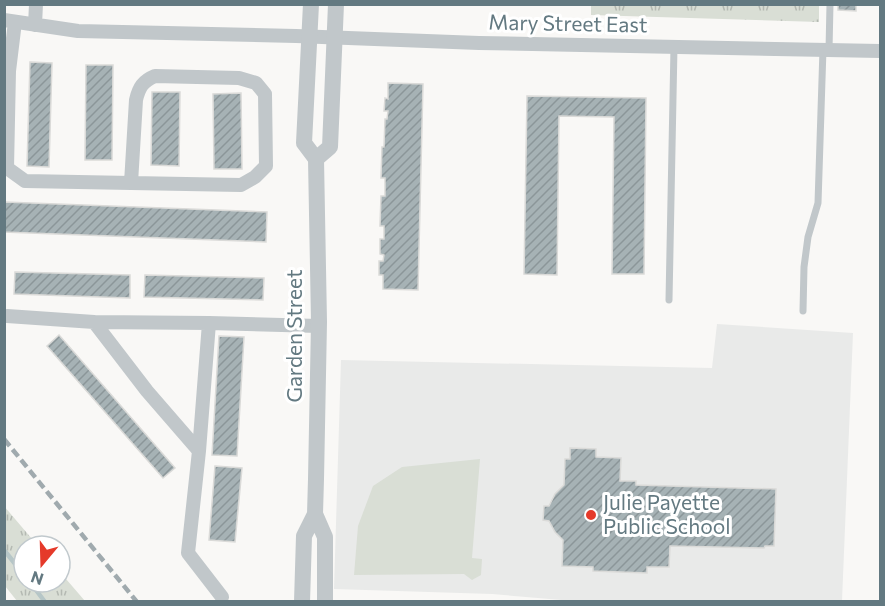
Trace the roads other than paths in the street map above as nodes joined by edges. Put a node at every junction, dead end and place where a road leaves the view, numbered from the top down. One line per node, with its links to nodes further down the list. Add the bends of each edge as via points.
1 (36, 4): 6 (street)
2 (311, 4): 7 (street, Garden Street)
3 (336, 4): 8 (street)
4 (830, 4): 10 (lane)
5 (10, 21): 6 (street, Mary Street East); 13 (street, via 7,168 25,181)
6 (35, 25): 7 (street, Mary Street East, via 78,31)
7 (309, 37): 8 (street, Mary Street East); 12 (street, Garden Street, via 304,143)
8 (336, 38): 9 (street, Mary Street East); 12 (street, via 330,147)
9 (674, 46): 10 (street, Mary Street East); 14 (lane)
10 (826, 50): 11 (street, Mary Street East); 15 (lane, via 818,203 808,237)
11 (880, 51)
12 (316, 159): 19 (street, Garden Street)
13 (131, 183): 13 (street, via 241,185 255,177 266,166 265,94 256,83 239,78 155,76 147,80 136,99)
14 (669, 300)
15 (802, 311)
16 (8, 316): 17 (street)
17 (94, 322): 18 (street); 20 (street)
18 (209, 323): 19 (street); 20 (street)
19 (319, 326): 21 (street, Garden Street)
20 (199, 451): 22 (street, via 188,553)
21 (315, 514): 23 (street, Garden Street, via 304,536); 24 (street, Garden Street, via 325,537)
22 (222, 597)
23 (304, 598)
24 (325, 602)

